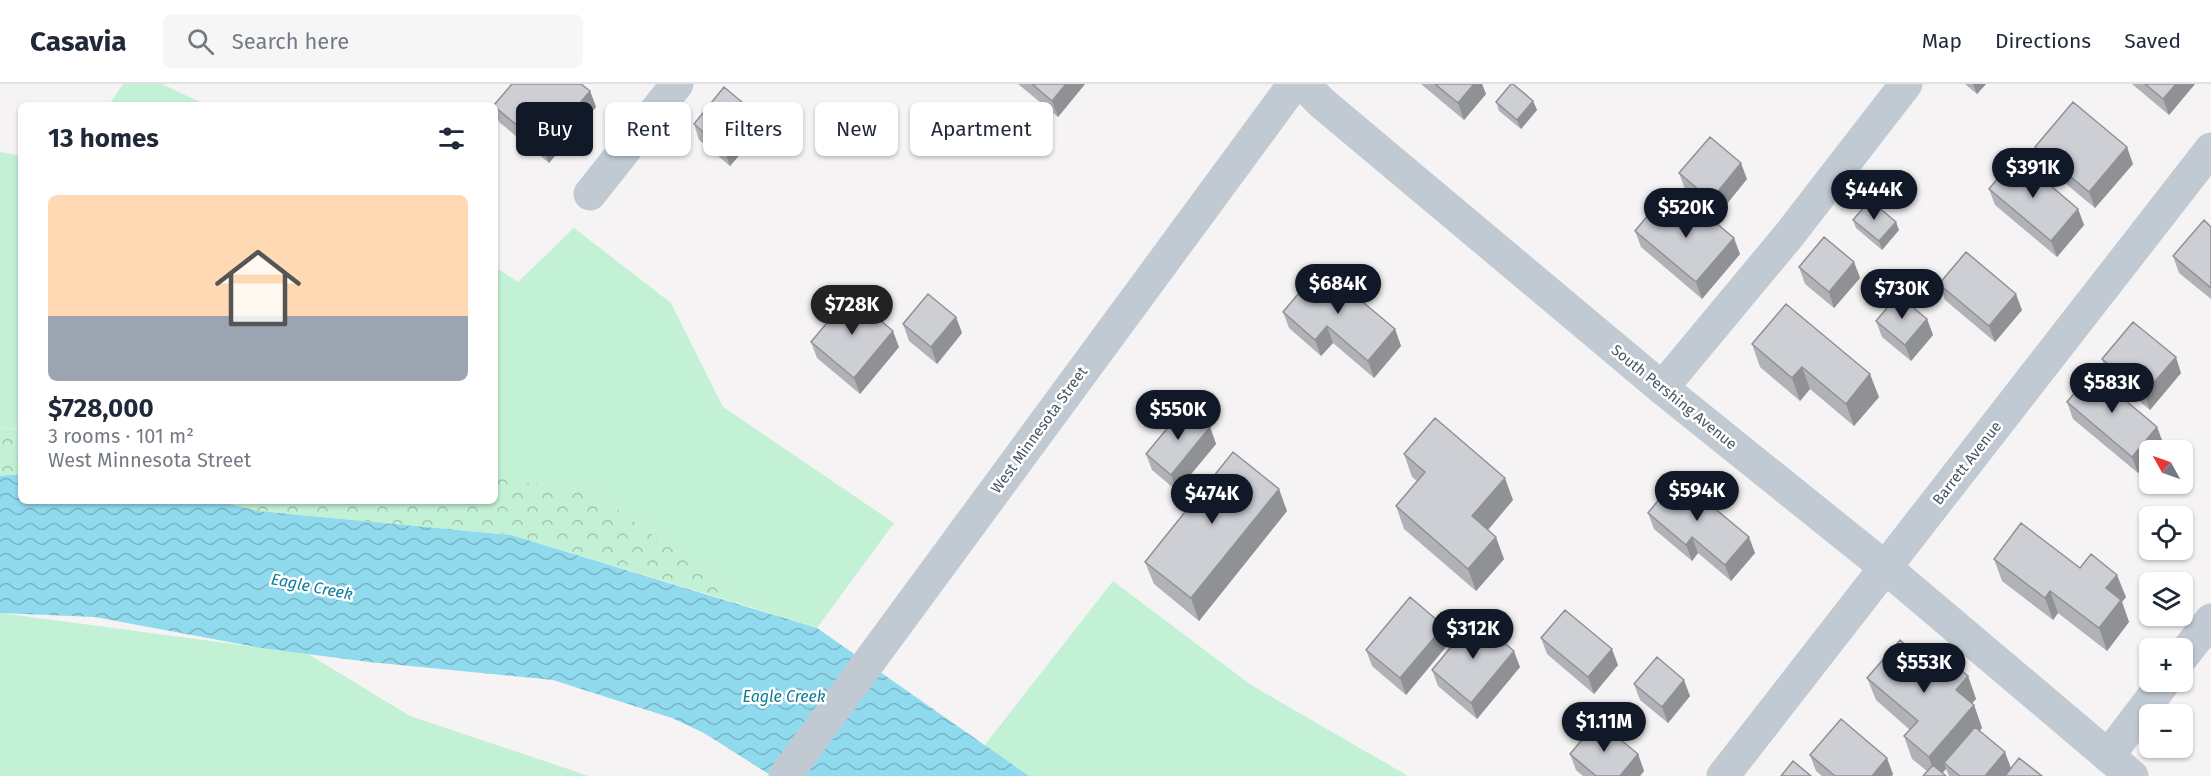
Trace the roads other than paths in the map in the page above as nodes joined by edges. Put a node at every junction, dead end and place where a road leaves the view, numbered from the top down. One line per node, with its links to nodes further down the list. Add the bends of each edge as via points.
1 (677, 84): 6 (street)
2 (1294, 84): 13 (street, West Minnesota Street)
3 (1303, 84): 7 (street, South Pershing Avenue)
4 (1906, 84): 7 (street, via 1790,234)
5 (2211, 149): 8 (street, Barrett Avenue)
6 (590, 194)
7 (1662, 388): 8 (street, South Pershing Avenue)
8 (1886, 568): 12 (street, South Pershing Avenue); 14 (street, Barrett Avenue)
9 (2211, 620): 10 (street)
10 (2193, 643)
11 (2159, 692): 12 (street)
12 (2120, 766)
13 (784, 776)
14 (1723, 776)

